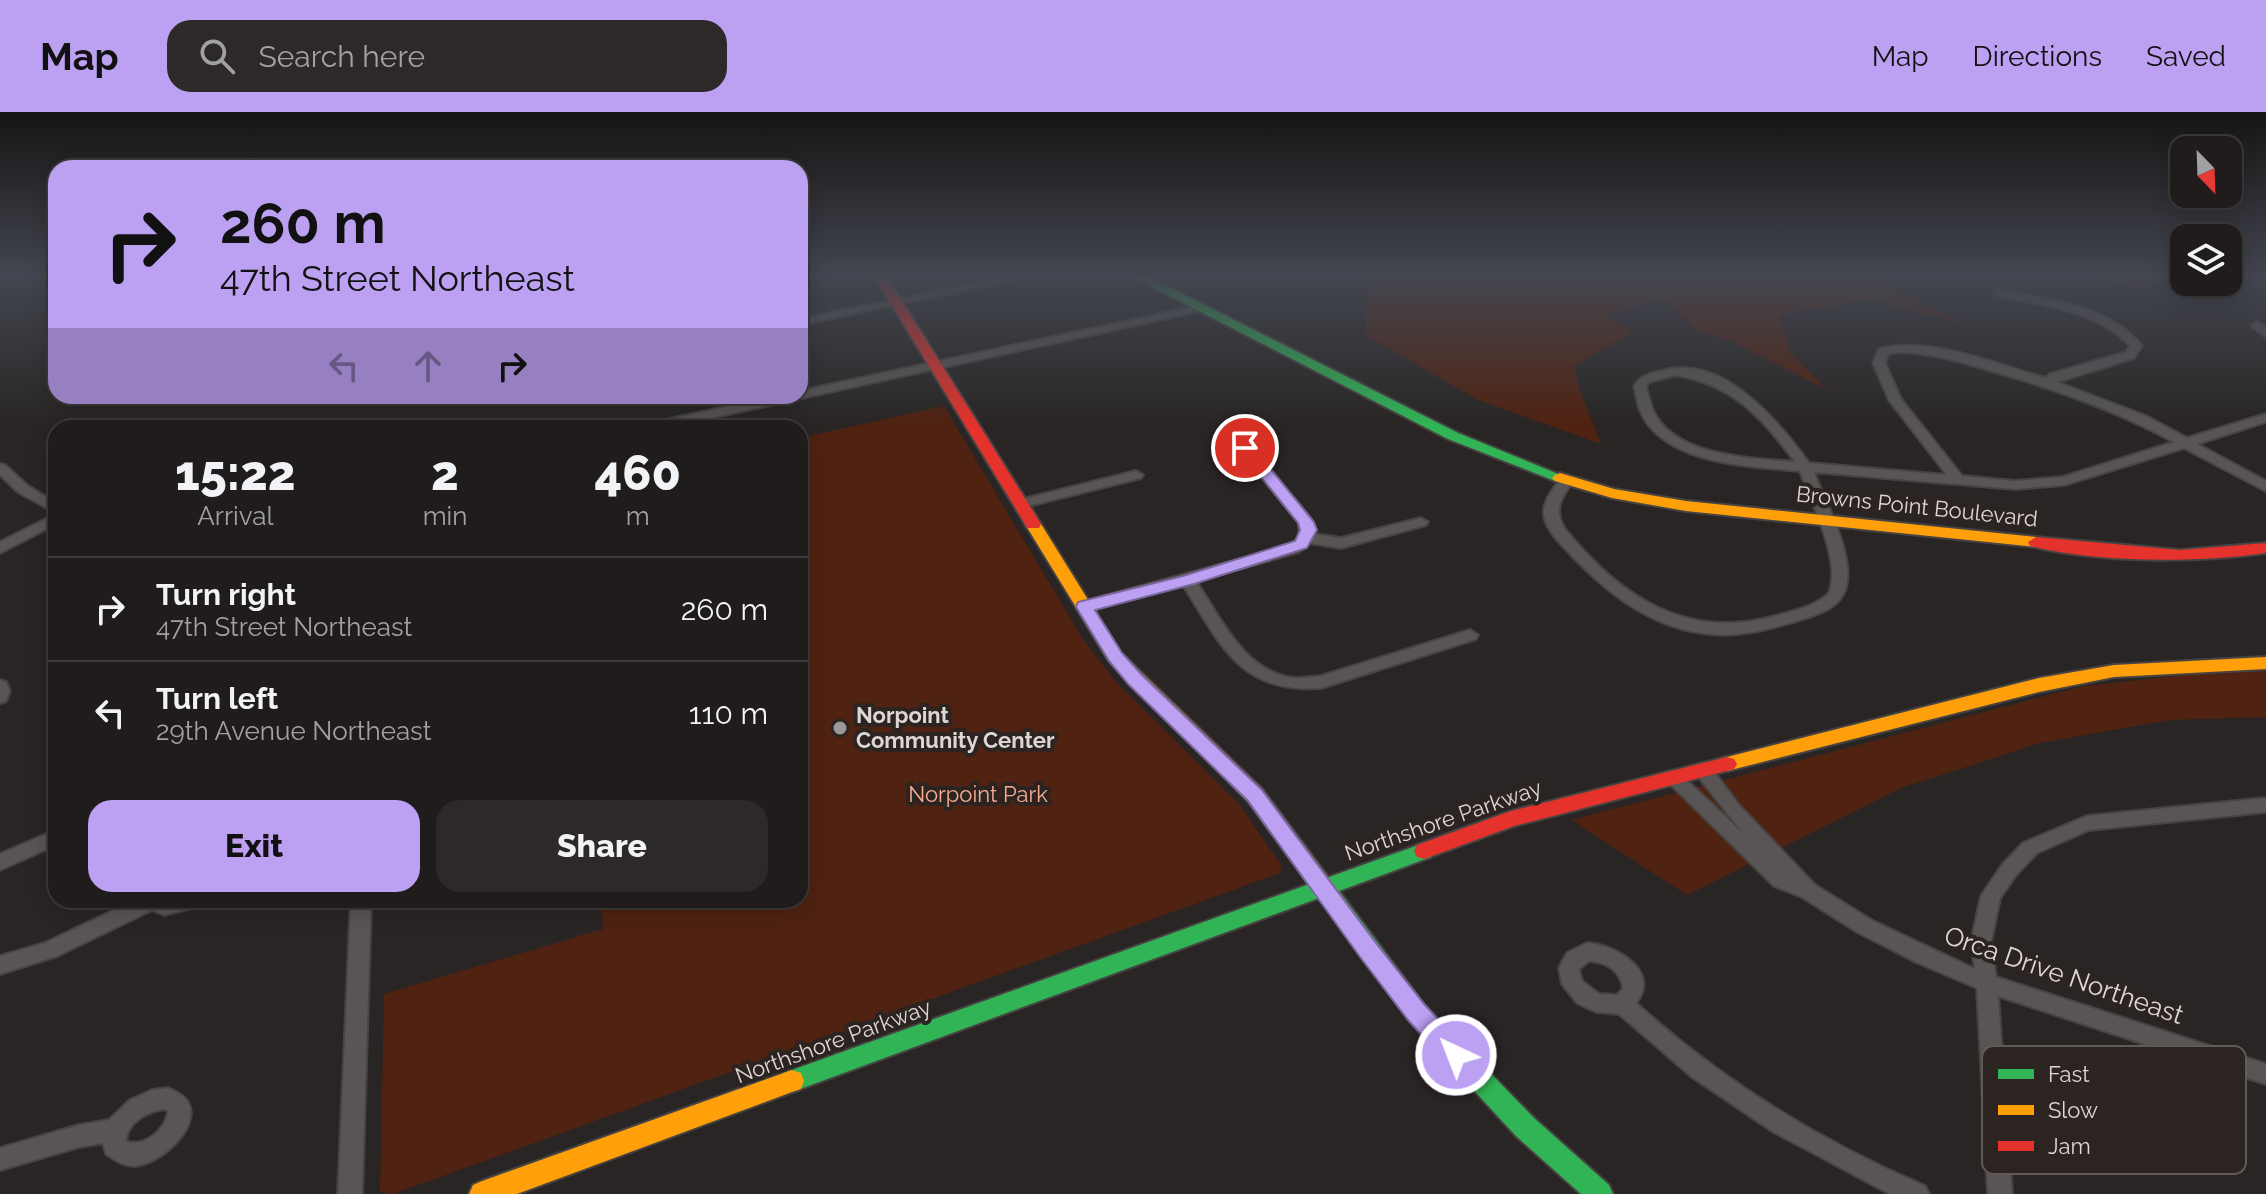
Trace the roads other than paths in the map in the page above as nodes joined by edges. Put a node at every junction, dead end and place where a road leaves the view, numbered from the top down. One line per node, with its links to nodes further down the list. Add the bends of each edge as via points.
1 (910, 324): 5 (street)
2 (1124, 324): 5 (street)
3 (1233, 324): 17 (street, Browns Point Boulevard, via 1423,421)
4 (2109, 324): 6 (street, via 2136,346 2130,355 2054,377)
5 (935, 365): 7 (street); 20 (street)
6 (2049, 383): 11 (street); 16 (street, via 1929,349 1896,348 1880,354 1882,374 1895,400)
7 (808, 393)
8 (757, 404): 10 (street)
9 (2266, 418): 11 (street)
10 (684, 420)
11 (2188, 442): 16 (street, via 2044,484); 18 (street)
12 (1245, 448): 24 (street, via 1306,522)
13 (1805, 467): 13 (street, via 1774,424 1730,386 1675,371 1641,381 1640,391 1656,425 1678,443 1713,456); 16 (street); 21 (street)
14 (0, 468): 19 (street)
15 (1136, 475): 20 (street)
16 (1957, 479)
17 (1566, 481): 21 (street, Browns Point Boulevard, via 1673,505); 21 (street, via 1554,497 1551,513 1568,543 1633,602 1661,617 1701,628 1758,628 1823,607 1836,596 1841,572)
18 (2266, 487)
19 (48, 504)
20 (1020, 504): 28 (street)
21 (1824, 520): 26 (street, Browns Point Boulevard, via 2186,555)
22 (48, 522): 25 (street)
23 (1421, 522): 24 (street, via 1341,543)
24 (1307, 538): 27 (street, via 1294,549)
25 (0, 548)
26 (2266, 548)
27 (1188, 580): 28 (street); 29 (street, via 1248,666 1268,679 1296,685 1321,682)
28 (1084, 607): 38 (street, via 1115,657 1255,795)
29 (1470, 635)
30 (2266, 663): 33 (street, Northshore Parkway, via 2114,671 2039,685)
31 (0, 686): 32 (street)
32 (0, 697)
33 (1703, 770): 34 (street, Northshore Parkway); 39 (street, Orca Drive Northeast)
34 (1672, 777): 38 (street, Northshore Parkway, via 1511,819); 39 (street, Orca Drive Northeast, via 1768,870)
35 (2266, 805): 43 (street, via 2087,823 2030,848 1991,896 1981,942)
36 (48, 841): 37 (street)
37 (0, 862)
38 (1322, 887): 53 (street, Northshore Parkway); 54 (street, via 1417,1013 1525,1127)
39 (1809, 891): 43 (street, Orca Drive Northeast, via 1864,926)
40 (137, 908): 42 (street, via 50,950)
41 (361, 908): 52 (street)
42 (0, 965)
43 (1987, 983): 45 (street); 46 (street, Orca Drive Northeast)
44 (1623, 1004): 55 (street, via 1715,1083 1779,1124)
45 (1991, 1046)
46 (2180, 1046)
47 (2246, 1067): 48 (street, Orca Drive Northeast)
48 (2266, 1074)
49 (115, 1130): 50 (street)
50 (0, 1159)
51 (1999, 1174): 56 (street)
52 (350, 1194)
53 (482, 1194)
54 (1600, 1194)
55 (1917, 1194)
56 (2000, 1194)

